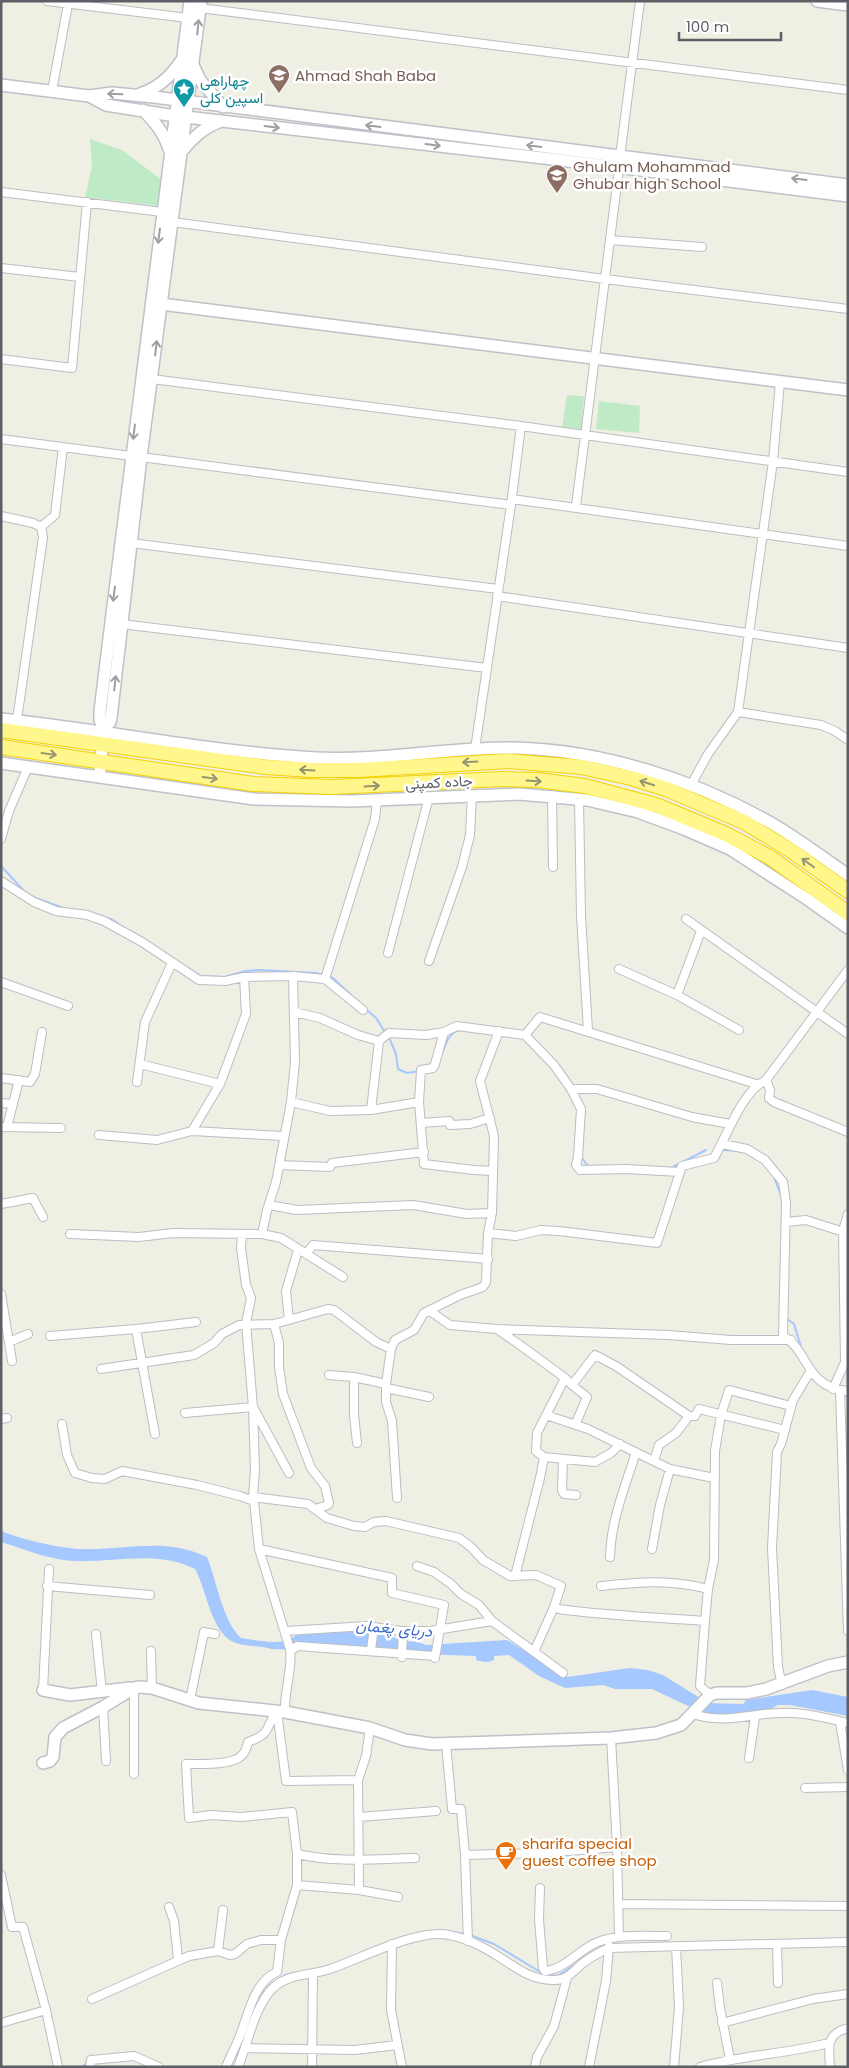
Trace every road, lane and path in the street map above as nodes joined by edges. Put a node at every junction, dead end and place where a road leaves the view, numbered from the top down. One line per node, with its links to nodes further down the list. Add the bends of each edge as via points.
1 (48, 1): 5 (street)
2 (190, 1): 9 (street)
3 (640, 1): 11 (street)
4 (817, 1): 8 (street)
5 (68, 4): 6 (street); 15 (street)
6 (91, 4): 9 (street)
7 (201, 5): 11 (street); 12 (street, one-way to 7)
8 (848, 5)
9 (188, 18): 10 (street)
10 (182, 60): 16 (street, via 163,82); 18 (street)
11 (633, 61): 14 (street); 26 (street)
12 (194, 67): 18 (street); 19 (street, via 200,80)
13 (1, 85): 15 (street)
14 (848, 90)
15 (52, 91): 17 (street)
16 (137, 95): 17 (street, one-way to 17, via 112,93); 18 (street)
17 (89, 96): 20 (street, via 106,105)
18 (183, 101): 19 (street); 21 (street)
19 (224, 108): 25 (street, one-way to 19)
20 (143, 110): 21 (street); 24 (street, via 156,124)
21 (181, 116): 22 (street); 23 (street); 24 (street)
22 (223, 121): 23 (street, via 194,136); 25 (street, one-way to 25)
23 (182, 151): 34 (street)
24 (170, 153): 33 (street)
25 (553, 154): 26 (street); 27 (street)
26 (620, 157): 28 (street)
27 (619, 169): 28 (street); 35 (street)
28 (699, 172): 29 (street, one-way to 28); 31 (street)
29 (848, 185)
30 (1, 192): 32 (street)
31 (848, 196)
32 (87, 202): 33 (street); 38 (street)
33 (162, 212): 47 (street, one-way to 47)
34 (172, 222): 39 (street); 40 (street)
35 (610, 240): 36 (street); 39 (street)
36 (702, 247)
37 (1, 268): 38 (street)
38 (80, 277): 43 (street, via 72,368)
39 (605, 279): 41 (street); 42 (street)
40 (161, 304): 42 (street); 44 (street, one-way to 40)
41 (848, 309)
42 (594, 358): 45 (street); 49 (street)
43 (1, 359)
44 (152, 379): 47 (street); 48 (street)
45 (780, 382): 46 (street); 53 (street)
46 (848, 390)
47 (143, 399): 52 (street)
48 (521, 426): 49 (street); 55 (street)
49 (585, 435): 53 (street); 56 (street)
50 (1, 439): 51 (street)
51 (62, 447): 52 (street); 59 (street, via 55,514)
52 (136, 457): 55 (street); 58 (street)
53 (773, 461): 54 (street); 60 (street)
54 (848, 472)
55 (512, 502): 56 (street); 63 (street)
56 (576, 506): 60 (street)
57 (1, 516): 59 (street)
58 (128, 520): 61 (street); 72 (street, one-way to 72, via 100,711)
59 (41, 527): 70 (street, via 43,537)
60 (763, 534): 62 (street); 65 (street)
61 (131, 543): 63 (street); 64 (street)
62 (848, 546)
63 (497, 593): 65 (street); 67 (street)
64 (121, 624): 67 (street); 72 (street, one-way to 64, via 111,718)
65 (750, 632): 66 (street); 68 (street)
66 (848, 648)
67 (487, 668): 75 (street)
68 (738, 712): 73 (street, via 821,725); 82 (street)
69 (1, 719): 70 (street)
70 (17, 720): 72 (street)
71 (1, 730): 72 (highway, جاده کمپنی)
72 (103, 736): 75 (street, via 321,758); 76 (highway, جاده کمپنی, one-way to 72, via 506,761 311,770 265,767); 78 (street)
73 (848, 740)
74 (1, 747): 78 (highway, جاده کمپنی, one-way to 78)
75 (475, 749): 76 (street, via 516,748)
76 (582, 761): 81 (highway, جاده کمپنی, via 631,778)
77 (1, 762): 79 (street)
78 (101, 762): 80 (street); 93 (highway, جاده کمپنی, one-way to 93, via 253,784 301,787 502,779 585,786 656,805 726,834 771,858)
79 (28, 767): 80 (street); 88 (street)
80 (99, 777): 87 (street, via 254,799)
81 (668, 783): 82 (street); 92 (highway, جاده کمپنی, one-way to 81, via 744,822)
82 (691, 785): 90 (street, via 772,824)
83 (472, 795): 84 (street); 85 (street); 98 (street, via 470,835 462,867)
84 (552, 795): 86 (street); 89 (street)
85 (429, 797): 87 (street); 97 (street)
86 (579, 799): 95 (street, via 638,812 730,849); 111 (street, via 581,916)
87 (377, 800): 104 (street)
88 (1, 839)
89 (553, 868)
90 (848, 874)
91 (1, 881): 99 (street, via 34,902 56,911 104,921)
92 (848, 891)
93 (848, 913)
94 (686, 919): 96 (street)
95 (848, 928)
96 (701, 930): 106 (street); 110 (street)
97 (388, 953)
98 (429, 962)
99 (172, 963): 103 (street, via 199,980 225,981); 119 (street, via 145,1022)
100 (619, 969): 106 (street)
101 (848, 970): 110 (street)
102 (294, 976): 103 (street); 104 (street); 109 (street)
103 (244, 977): 124 (street, via 246,1014)
104 (325, 979): 108 (street)
105 (1, 982): 107 (street)
106 (677, 995): 112 (street)
107 (68, 1006)
108 (364, 1010)
109 (294, 1012): 118 (street, via 320,1018); 127 (street, via 295,1062)
110 (817, 1013): 116 (street); 122 (street)
111 (588, 1030): 117 (street, via 540,1016); 125 (street)
112 (739, 1030)
113 (499, 1031): 115 (street, via 457,1026); 117 (street); 132 (street, via 480,1081)
114 (42, 1032): 121 (street, via 35,1074 30,1082)
115 (444, 1032): 118 (street, via 426,1035 389,1033); 128 (street, via 433,1068 422,1074)
116 (848, 1034)
117 (525, 1035): 126 (street, via 554,1065)
118 (379, 1041): 131 (street)
119 (140, 1064): 123 (street); 124 (street)
120 (1, 1078): 121 (street)
121 (19, 1080): 130 (street)
122 (766, 1080): 125 (street); 138 (street, via 774,1102)
123 (137, 1082)
124 (220, 1084): 137 (street)
125 (756, 1084): 134 (street)
126 (571, 1089): 134 (street, via 597,1089 692,1117); 145 (street, via 581,1109 576,1165 580,1170)
127 (291, 1102): 131 (street, via 330,1111); 140 (street)
128 (419, 1102): 131 (street); 133 (street)
129 (1, 1103): 130 (street)
130 (13, 1104): 135 (street)
131 (371, 1110)
132 (490, 1118): 133 (street, via 464,1125 450,1125 449,1121); 144 (street, via 494,1136)
133 (420, 1123): 142 (street)
134 (730, 1124): 141 (street)
135 (4, 1127): 136 (street)
136 (61, 1128)
137 (192, 1131): 139 (street, via 157,1140); 140 (street)
138 (848, 1132)
139 (98, 1135)
140 (283, 1136): 143 (street)
141 (722, 1144): 145 (street, via 714,1158 682,1166); 151 (street, via 747,1150 765,1160 779,1177 783,1182)
142 (424, 1152): 143 (street, via 332,1163 330,1167); 144 (street, via 424,1164)
143 (279, 1165): 147 (street)
144 (493, 1171): 148 (street)
145 (679, 1172): 153 (street, via 657,1243 559,1231 541,1230 516,1236)
146 (1, 1204): 150 (street, via 33,1198)
147 (269, 1205): 148 (street, via 296,1210 413,1204 466,1214); 156 (street)
148 (492, 1213): 153 (street)
149 (848, 1214): 152 (street)
150 (43, 1217)
151 (786, 1222): 152 (street, via 806,1220); 171 (street, via 784,1336)
152 (845, 1232): 183 (street, via 845,1362)
153 (488, 1233): 159 (street)
154 (70, 1234): 155 (street)
155 (242, 1234): 156 (street); 165 (street, via 246,1285 251,1298)
156 (262, 1234): 157 (street, via 281,1238)
157 (298, 1250): 158 (street); 163 (street, via 286,1291)
158 (306, 1254): 159 (street, via 313,1244 324,1244); 160 (street)
159 (488, 1260): 162 (street, via 483,1287)
160 (344, 1277)
161 (1, 1294): 172 (street)
162 (430, 1311): 168 (street, via 450,1324); 173 (street, via 424,1313 414,1330 395,1340)
163 (289, 1320): 166 (street); 173 (street, via 334,1310 376,1342)
164 (196, 1322): 167 (street)
165 (246, 1323): 166 (street); 175 (street, via 222,1334 194,1355); 186 (street)
166 (274, 1324): 207 (street, via 279,1343 283,1394 312,1468 325,1486 328,1505)
167 (136, 1329): 170 (street); 175 (street)
168 (497, 1329): 171 (street); 180 (street)
169 (28, 1334): 172 (street)
170 (50, 1336)
171 (791, 1340): 177 (street)
172 (9, 1342): 174 (street)
173 (391, 1348): 182 (street)
174 (12, 1361)
175 (142, 1363): 176 (street); 194 (street)
176 (102, 1369)
177 (810, 1372): 183 (street); 185 (street)
178 (329, 1375): 179 (street)
179 (354, 1377): 182 (street); 195 (street)
180 (565, 1378): 181 (street); 188 (street)
181 (572, 1385): 190 (street, via 595,1355); 191 (street, via 587,1397)
182 (386, 1386): 184 (street); 205 (street, via 386,1402 392,1420)
183 (840, 1390): 208 (street)
184 (429, 1397)
185 (791, 1406): 189 (street, via 729,1390); 193 (street)
186 (253, 1408): 187 (street); 202 (street); 206 (street)
187 (185, 1413)
188 (546, 1415): 191 (street); 198 (street, via 537,1433 536,1451)
189 (721, 1415): 190 (street, via 699,1409 695,1416); 193 (street); 203 (street, via 714,1451)
190 (689, 1416): 200 (street, via 676,1433 660,1445)
191 (576, 1423): 196 (street)
192 (62, 1424): 206 (street, via 67,1455 75,1473 105,1479 122,1471)
193 (785, 1430): 236 (street, via 777,1452 772,1548 778,1667)
194 (156, 1434)
195 (357, 1443)
196 (620, 1444): 197 (street); 199 (street, via 595,1462)
197 (636, 1452): 200 (street); 211 (street, via 614,1518)
198 (544, 1457): 199 (street); 214 (street)
199 (564, 1460): 204 (street, via 562,1490 564,1494)
200 (654, 1461): 201 (street)
201 (670, 1469): 203 (street); 210 (street)
202 (289, 1472)
203 (714, 1478): 217 (street, via 714,1560)
204 (576, 1495)
205 (397, 1498)
206 (253, 1499): 207 (street, via 308,1504); 209 (street)
207 (315, 1509): 214 (street, via 327,1518 354,1526 386,1522 459,1538 483,1560)
208 (846, 1515): 224 (street)
209 (259, 1549): 223 (street, via 392,1578 392,1593 444,1605); 225 (street)
210 (652, 1549)
211 (610, 1557)
212 (417, 1566): 220 (street, via 434,1572 451,1584 479,1605)
213 (49, 1568): 215 (street)
214 (515, 1576): 219 (street, via 536,1576 562,1586)
215 (47, 1586): 218 (street); 239 (street)
216 (601, 1586): 217 (street, via 660,1581)
217 (708, 1589): 221 (street)
218 (150, 1595)
219 (554, 1607): 221 (street, via 604,1615); 232 (street)
220 (492, 1621): 223 (street); 232 (street)
221 (705, 1621): 241 (street, via 700,1686)
222 (374, 1629): 225 (street, via 334,1627); 228 (street); 230 (street)
223 (438, 1630): 228 (street); 233 (street, via 435,1657)
224 (848, 1631)
225 (286, 1633): 229 (street)
226 (96, 1634): 240 (street)
227 (215, 1634): 242 (street, via 204,1632)
228 (403, 1634): 233 (street)
229 (290, 1650): 230 (street, via 297,1646); 244 (street, via 292,1658)
230 (371, 1650): 233 (street)
231 (151, 1651): 238 (street)
232 (534, 1652): 235 (street)
233 (402, 1656)
234 (848, 1662): 236 (street, via 828,1666)
235 (563, 1672)
236 (782, 1684): 241 (street, via 747,1693 717,1693)
237 (134, 1688): 238 (street); 240 (street); 243 (street); 255 (street)
238 (152, 1688): 242 (street)
239 (43, 1690): 240 (street, via 70,1695)
240 (102, 1692)
241 (707, 1698): 245 (street)
242 (190, 1700): 244 (street)
243 (103, 1707): 252 (street); 253 (street, via 58,1733 53,1758)
244 (281, 1711): 248 (street); 256 (street, via 286,1781); 262 (street, via 272,1718 268,1731 248,1742 243,1755 236,1759 186,1764 189,1818 211,1814 241,1816 292,1812)
245 (694, 1713): 246 (street, via 706,1718 731,1720); 249 (street, via 681,1726 656,1733)
246 (755, 1716): 247 (street, via 790,1713); 251 (street)
247 (844, 1722): 254 (street)
248 (370, 1728): 250 (street, via 405,1740); 256 (street)
249 (611, 1738): 250 (street); 261 (street)
250 (446, 1743): 263 (street, via 452,1809 461,1809)
251 (748, 1758)
252 (106, 1761)
253 (43, 1763)
254 (848, 1770)
255 (134, 1774)
256 (358, 1780): 260 (street)
257 (848, 1787): 258 (street)
258 (805, 1788)
259 (436, 1811): 260 (street)
260 (359, 1817): 265 (street)
261 (617, 1847): 263 (street); 271 (street)
262 (297, 1854): 265 (street, via 318,1859); 267 (street)
263 (465, 1855): 279 (street)
264 (415, 1858): 265 (street)
265 (359, 1861): 269 (street)
266 (1, 1875): 293 (street, via 12,1927 23,1927)
267 (297, 1885): 269 (street); 278 (street)
268 (540, 1888): 277 (street, via 543,1970 556,1970 588,1947)
269 (359, 1890): 270 (street)
270 (398, 1897)
271 (619, 1904): 272 (street); 276 (street)
272 (848, 1906)
273 (169, 1907): 286 (street, via 174,1921)
274 (223, 1910): 285 (street)
275 (667, 1936): 276 (street)
276 (619, 1937): 277 (street)
277 (608, 1939): 284 (street)
278 (281, 1940): 285 (street, via 248,1944 230,1955); 306 (street, via 277,1972 268,1976 261,1986)
279 (468, 1941): 281 (street, via 447,1934); 288 (street, via 542,1980)
280 (848, 1942): 282 (street)
281 (392, 1944): 287 (street); 298 (street, via 391,2010)
282 (777, 1945): 283 (street); 290 (street)
283 (676, 1946): 284 (street); 312 (street, via 679,2007)
284 (610, 1948): 288 (street, via 590,1958); 311 (street)
285 (218, 1951): 286 (street)
286 (178, 1959): 292 (street)
287 (314, 1973): 299 (street, via 282,1980 272,1989 262,2002); 300 (street)
288 (567, 1978): 310 (street, via 554,2026)
289 (717, 1983): 295 (street)
290 (778, 1983)
291 (848, 1994): 295 (street, via 813,1999)
292 (92, 1999)
293 (46, 2010): 294 (street); 304 (street)
294 (1, 2023)
295 (722, 2023): 301 (street)
296 (848, 2028): 297 (street, via 834,2035)
297 (829, 2043): 301 (street); 314 (street)
298 (397, 2045): 300 (street, via 355,2050); 309 (street)
299 (246, 2048): 300 (street); 307 (street)
300 (311, 2050): 308 (street)
301 (730, 2059): 313 (street)
302 (142, 2063): 303 (street, via 134,2056 125,2055); 305 (street)
303 (91, 2064)
304 (58, 2067)
305 (159, 2067)
306 (226, 2067)
307 (238, 2067)
308 (312, 2067)
309 (402, 2067)
310 (535, 2067)
311 (589, 2067)
312 (674, 2067)
313 (700, 2067)
314 (830, 2067)

